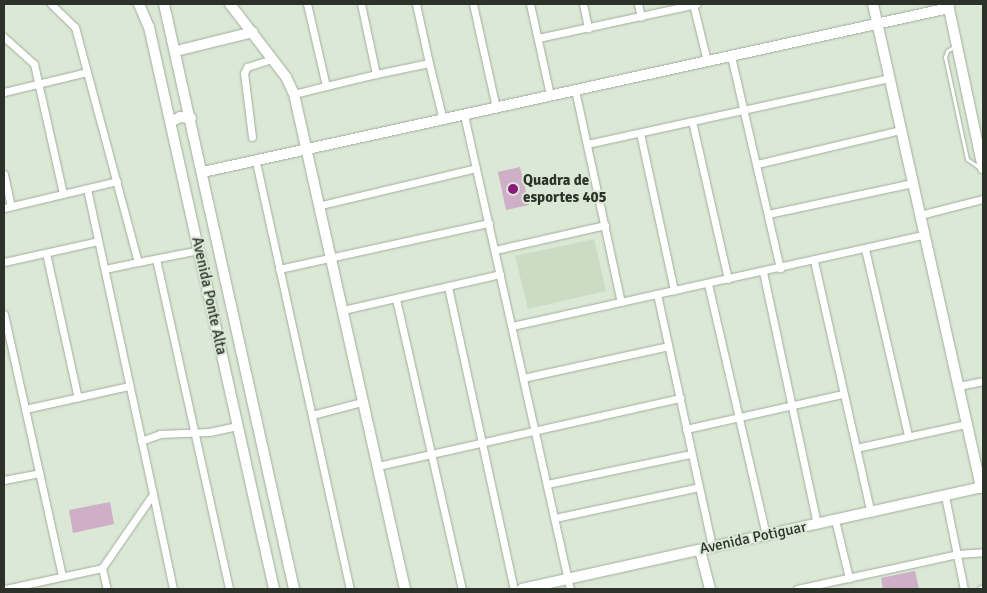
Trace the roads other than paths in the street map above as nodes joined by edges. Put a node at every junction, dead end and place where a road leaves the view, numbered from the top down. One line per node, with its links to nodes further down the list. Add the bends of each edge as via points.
1 (51, 4): 27 (street, via 75,27)
2 (139, 4): 42 (street, Avenida Ponte Alta, via 149,27)
3 (164, 4): 22 (street, Avenida Ponte Alta)
4 (230, 4): 18 (street)
5 (307, 4): 31 (street)
6 (361, 4): 28 (street)
7 (416, 4): 26 (street)
8 (473, 4): 36 (street)
9 (530, 4): 19 (street)
10 (583, 4): 17 (street)
11 (638, 4): 15 (street)
12 (694, 4): 15 (street); 25 (street)
13 (873, 4): 16 (street)
14 (949, 6): 16 (street); 21 (street)
15 (641, 17): 17 (street)
16 (878, 23): 23 (street); 29 (street)
17 (588, 28): 19 (street)
18 (253, 32): 22 (street); 24 (street)
19 (538, 38): 35 (street)
20 (5, 40): 30 (street, via 32,60)
21 (958, 44): 44 (street); 52 (lane, via 945,56 967,160)
22 (176, 51): 39 (street, Avenida Ponte Alta)
23 (731, 56): 25 (street); 37 (street)
24 (272, 59): 34 (street); 46 (street, via 247,67 244,73)
25 (707, 61): 32 (street)
26 (429, 62): 28 (street); 40 (street)
27 (87, 72): 30 (street); 55 (street)
28 (376, 74): 31 (street)
29 (888, 78): 37 (street); 43 (street)
30 (39, 84): 33 (street); 58 (street)
31 (326, 86): 34 (street)
32 (575, 90): 35 (street); 47 (street)
33 (4, 92)
34 (294, 94): 48 (street)
35 (550, 95): 36 (street)
36 (496, 108): 38 (street)
37 (744, 110): 41 (street); 50 (street)
38 (464, 115): 40 (street); 51 (street)
39 (191, 118): 42 (street); 53 (street, Avenida Ponte Alta)
40 (443, 120): 48 (street)
41 (692, 121): 45 (street); 82 (street)
42 (171, 122): 69 (street, Avenida Ponte Alta)
43 (901, 130): 50 (street); 56 (street)
44 (979, 132): 52 (street)
45 (640, 133): 47 (street); 85 (street)
46 (252, 137)
47 (587, 144): 65 (street)
48 (309, 150): 49 (street); 60 (street)
49 (256, 162): 53 (street); 79 (street)
50 (757, 164): 62 (street)
51 (476, 168): 60 (street); 64 (street)
52 (983, 169)
53 (203, 172): 90 (street, Avenida Ponte Alta)
54 (4, 174): 61 (street)
55 (117, 181): 57 (street); 76 (street)
56 (913, 183): 62 (street); 63 (street)
57 (87, 189): 58 (street); 67 (street)
58 (63, 194): 61 (street)
59 (983, 199): 63 (street)
60 (320, 205): 73 (street)
61 (7, 207)
62 (768, 214): 77 (street)
63 (920, 215): 66 (street)
64 (488, 223): 70 (street); 73 (street)
65 (605, 225): 70 (street); 88 (street)
66 (924, 235): 68 (street); 98 (street)
67 (98, 241): 71 (street); 78 (street)
68 (865, 249): 74 (street); 112 (street)
69 (199, 250): 72 (street); 92 (street, Avenida Ponte Alta)
70 (495, 250): 81 (street)
71 (46, 252): 75 (street); 100 (street)
72 (156, 259): 76 (street); 110 (street)
73 (331, 259): 79 (street); 89 (street)
74 (814, 261): 77 (street); 99 (street)
75 (4, 262)
76 (138, 262): 78 (street)
77 (780, 268): 80 (street)
78 (104, 269): 97 (street)
79 (279, 269): 105 (street)
80 (762, 272): 82 (street); 103 (street)
81 (500, 274): 84 (street); 93 (street)
82 (728, 279): 83 (street)
83 (708, 284): 85 (street); 106 (street)
84 (448, 287): 87 (street); 114 (street)
85 (674, 290): 86 (street)
86 (657, 294): 88 (street); 94 (street)
87 (396, 299): 89 (street); 116 (street)
88 (621, 302): 93 (street)
89 (343, 310): 102 (street)
90 (234, 313): 92 (street, via 225,321); 119 (street, Avenida Ponte Alta)
91 (4, 315): 104 (street)
92 (214, 319): 108 (street, Avenida Ponte Alta)
93 (512, 326): 95 (street)
94 (668, 346): 95 (street); 101 (street)
95 (523, 378): 111 (street)
96 (983, 381): 98 (street)
97 (129, 386): 100 (street); 113 (street)
98 (958, 386): 107 (street)
99 (844, 394): 103 (street); 115 (street)
100 (78, 398): 104 (street)
101 (680, 398): 109 (street); 111 (street)
102 (362, 402): 105 (street); 118 (street)
103 (791, 405): 106 (street); 133 (street)
104 (25, 409): 120 (street)
105 (312, 415): 149 (street)
106 (739, 417): 109 (street); 134 (street)
107 (966, 424): 112 (street); 125 (street)
108 (237, 426): 110 (street); 121 (street, Avenida Ponte Alta)
109 (686, 429): 117 (street)
110 (196, 432): 113 (street, via 160,434); 146 (street)
111 (535, 432): 114 (street); 123 (street)
112 (908, 435): 115 (street)
113 (141, 441): 126 (street)
114 (483, 443): 116 (street); 152 (street)
115 (856, 448): 130 (street)
116 (430, 454): 118 (street); 151 (street)
117 (692, 454): 123 (street); 124 (street)
118 (378, 466): 150 (street)
119 (268, 470): 121 (street, via 261,481); 128 (street, Avenida Ponte Alta)
120 (39, 472): 122 (street); 140 (street)
121 (248, 475): 129 (street, Avenida Ponte Alta)
122 (4, 480)
123 (547, 484): 131 (street)
124 (699, 486): 131 (street); 135 (street)
125 (982, 487): 127 (street, Avenida Potiguar)
126 (153, 494): 139 (street); 145 (street)
127 (945, 496): 130 (street, Avenida Potiguar); 138 (street)
128 (276, 504): 129 (street, via 262,502); 148 (street, Avenida Ponte Alta)
129 (257, 512): 147 (street, Avenida Ponte Alta)
130 (871, 513): 132 (street, Avenida Potiguar)
131 (555, 518): 142 (street)
132 (835, 520): 133 (street, Avenida Potiguar); 141 (street)
133 (817, 524): 134 (street, Avenida Potiguar)
134 (766, 536): 135 (street, Avenida Potiguar)
135 (712, 547): 136 (street, Avenida Potiguar)
136 (700, 550): 142 (street, Avenida Potiguar); 154 (street)
137 (983, 552): 138 (street)
138 (957, 554): 141 (street); 156 (street)
139 (102, 568): 140 (street); 144 (street)
140 (62, 576): 143 (street)
141 (849, 578): 155 (street)
142 (569, 584): 153 (street, Avenida Potiguar)
143 (4, 589)
144 (107, 589)
145 (173, 589)
146 (229, 589)
147 (274, 589)
148 (294, 589)
149 (350, 589)
150 (405, 589)
151 (462, 589)
152 (514, 589)
153 (522, 589)
154 (710, 589)
155 (797, 589)
156 (964, 589)

